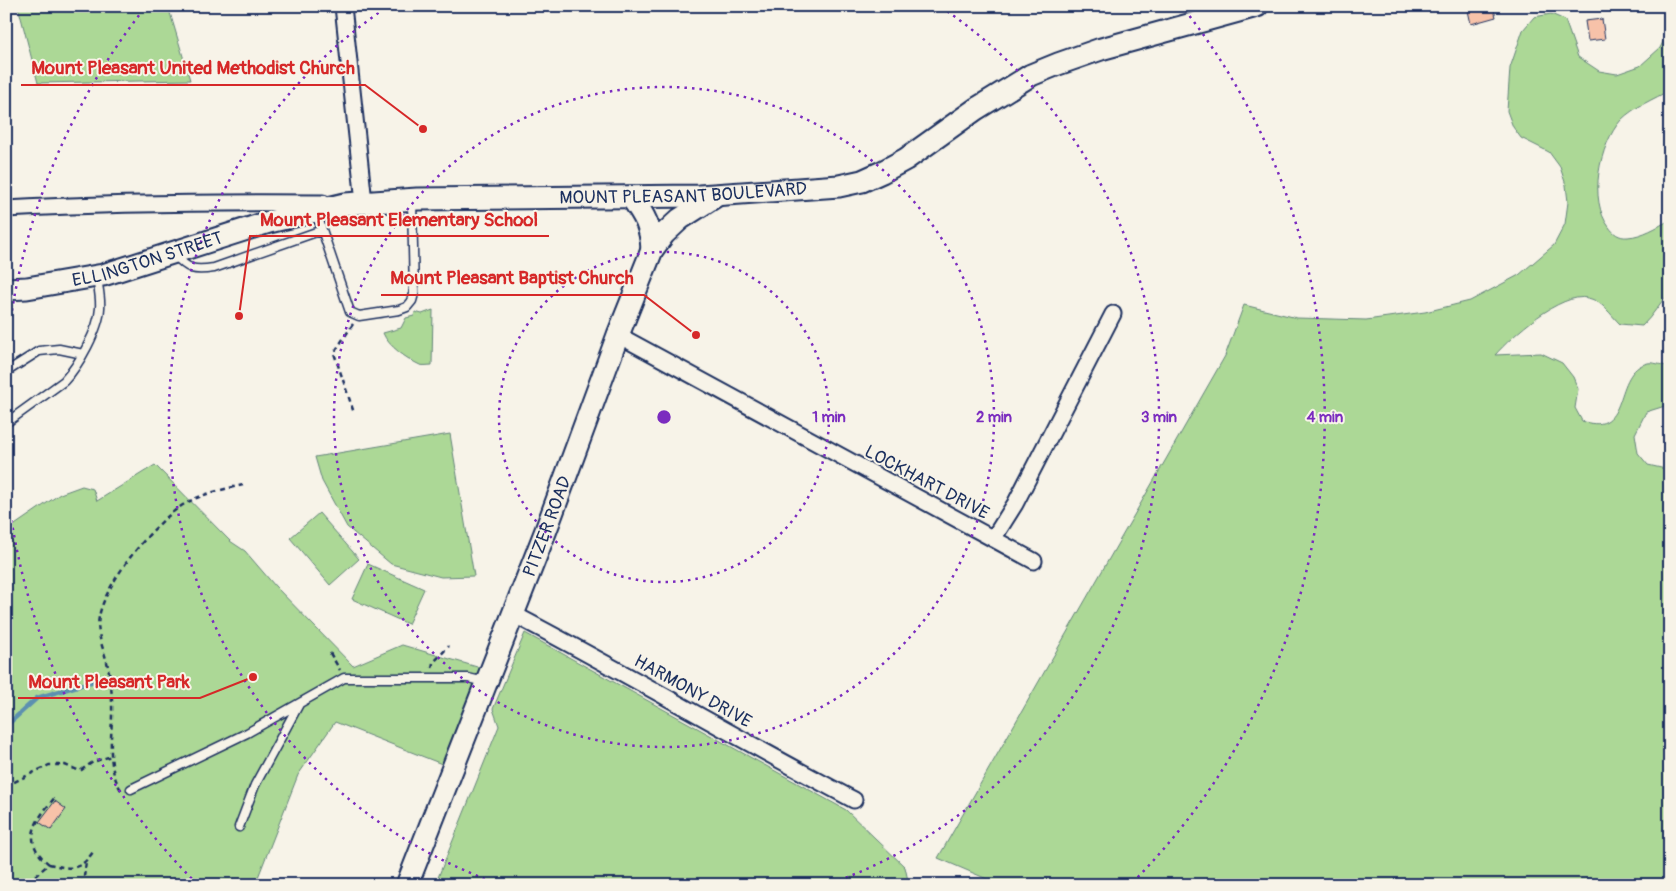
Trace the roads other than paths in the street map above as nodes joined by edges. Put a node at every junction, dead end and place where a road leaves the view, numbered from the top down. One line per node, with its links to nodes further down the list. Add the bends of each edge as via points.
1 (343, 6): 6 (street)
2 (1257, 6): 3 (street, MOUNT PLEASANT BOULEVARD, via 1088,53 1031,75 906,159 862,180 839,186)
3 (719, 194): 4 (street, MOUNT PLEASANT BOULEVARD); 10 (street, PITZER ROAD, via 680,219)
4 (631, 197): 5 (street, MOUNT PLEASANT BOULEVARD); 10 (street, via 651,232)
5 (412, 199): 6 (street, MOUNT PLEASANT BOULEVARD); 9 (lane, via 414,294 407,307 399,310 359,316 350,312)
6 (354, 203): 7 (street, MOUNT PLEASANT BOULEVARD, via 216,202); 8 (street, ELLINGTON STREET)
7 (6, 209)
8 (315, 210): 9 (lane); 11 (street, ELLINGTON STREET)
9 (322, 230): 11 (lane, via 202,270 184,265)
10 (652, 250): 15 (street, PITZER ROAD)
11 (173, 253): 12 (street, ELLINGTON STREET)
12 (96, 276): 13 (street, ELLINGTON STREET); 16 (lane, via 101,307 98,322)
13 (6, 289)
14 (1113, 314): 19 (street, via 1015,504)
15 (618, 335): 19 (street, LOCKHART DRIVE); 21 (street, PITZER ROAD)
16 (83, 354): 17 (lane, via 59,349 39,351); 18 (lane, via 64,380)
17 (6, 372)
18 (6, 423)
19 (993, 538): 20 (street, LOCKHART DRIVE)
20 (1034, 561)
21 (514, 614): 22 (street, PITZER ROAD); 25 (street, HARMONY DRIVE)
22 (487, 682): 23 (lane, via 468,678 344,678); 27 (street, PITZER ROAD)
23 (299, 704): 24 (lane); 26 (lane, via 255,785)
24 (131, 789)
25 (854, 800)
26 (239, 827)
27 (407, 885)

